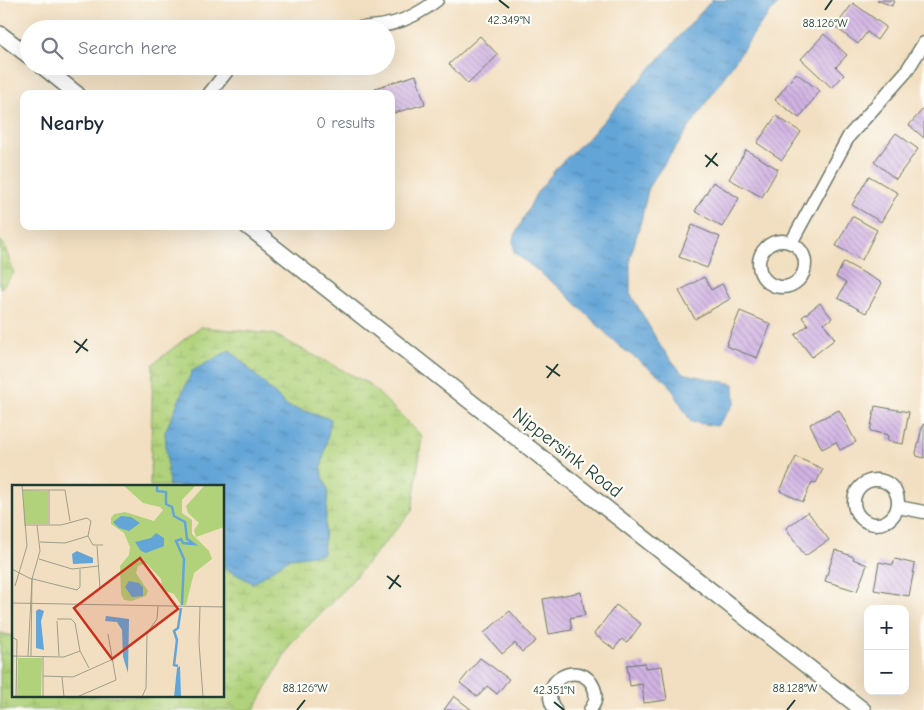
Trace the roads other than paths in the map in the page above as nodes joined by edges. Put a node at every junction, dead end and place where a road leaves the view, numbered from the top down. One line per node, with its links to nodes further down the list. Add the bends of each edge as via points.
1 (437, 0): 2 (street, via 422,12)
2 (395, 24)
3 (0, 34): 5 (street)
4 (924, 43): 11 (street, via 906,72 848,136)
5 (20, 49)
6 (53, 75): 8 (street)
7 (224, 75): 9 (street)
8 (72, 90)
9 (212, 90)
10 (252, 230): 16 (street, Nippersink Road)
11 (791, 243)
12 (898, 507): 13 (street)
13 (924, 512)
14 (554, 710): 15 (street, via 550,694 552,687 568,673 575,673 593,686 595,700)
15 (590, 710)
16 (863, 710)

